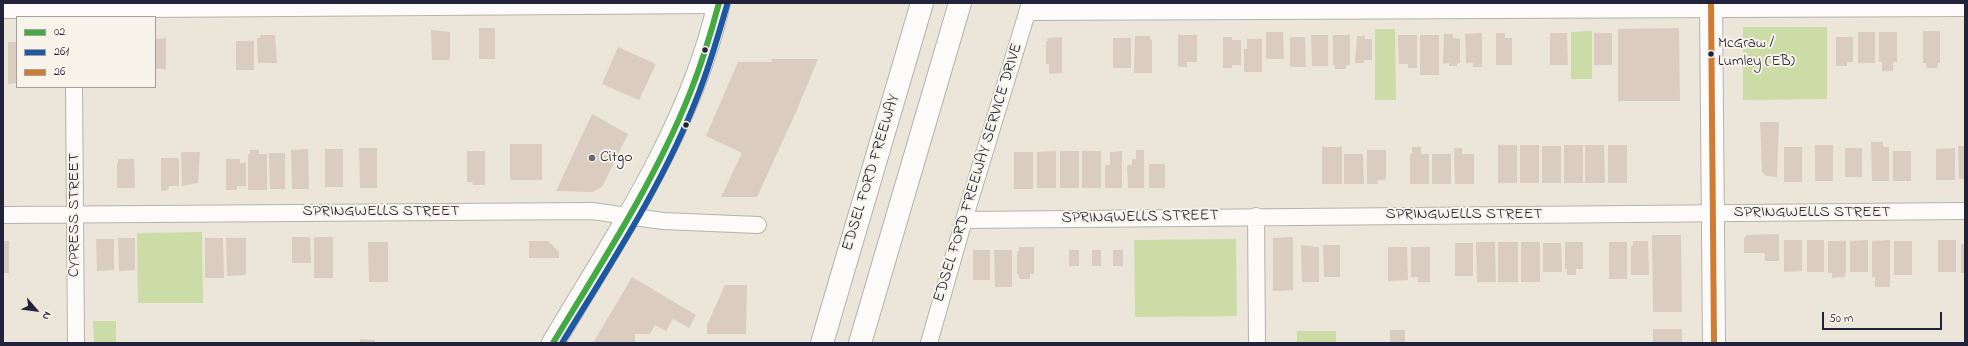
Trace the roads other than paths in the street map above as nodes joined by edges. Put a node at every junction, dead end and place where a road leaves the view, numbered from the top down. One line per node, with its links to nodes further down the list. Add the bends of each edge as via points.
1 (922, 3): 20 (main road, EDSEL FORD FREEWAY)
2 (960, 3): 21 (main road)
3 (718, 4): 8 (street); 14 (main road, via 706,49 677,124)
4 (1711, 6): 5 (street); 6 (street); 11 (main road)
5 (1029, 8): 16 (street, EDSEL FORD FREEWAY SERVICE DRIVE)
6 (1965, 8)
7 (3, 10): 8 (street)
8 (74, 10)
9 (74, 88): 13 (street, CYPRESS STREET)
10 (1965, 211): 11 (street, SPRINGWELLS STREET)
11 (1713, 213): 15 (street, SPRINGWELLS STREET); 24 (main road)
12 (3, 215): 13 (street, SPRINGWELLS STREET)
13 (75, 215): 14 (street, SPRINGWELLS STREET, via 592,211); 18 (street, CYPRESS STREET)
14 (628, 216): 17 (street, SPRINGWELLS STREET, via 663,221); 19 (main road)
15 (1256, 216): 16 (street, SPRINGWELLS STREET); 23 (street)
16 (964, 220): 22 (street, EDSEL FORD FREEWAY SERVICE DRIVE)
17 (758, 225)
18 (76, 343)
19 (553, 343)
20 (822, 343)
21 (860, 343)
22 (929, 343)
23 (1256, 343)
24 (1714, 343)

